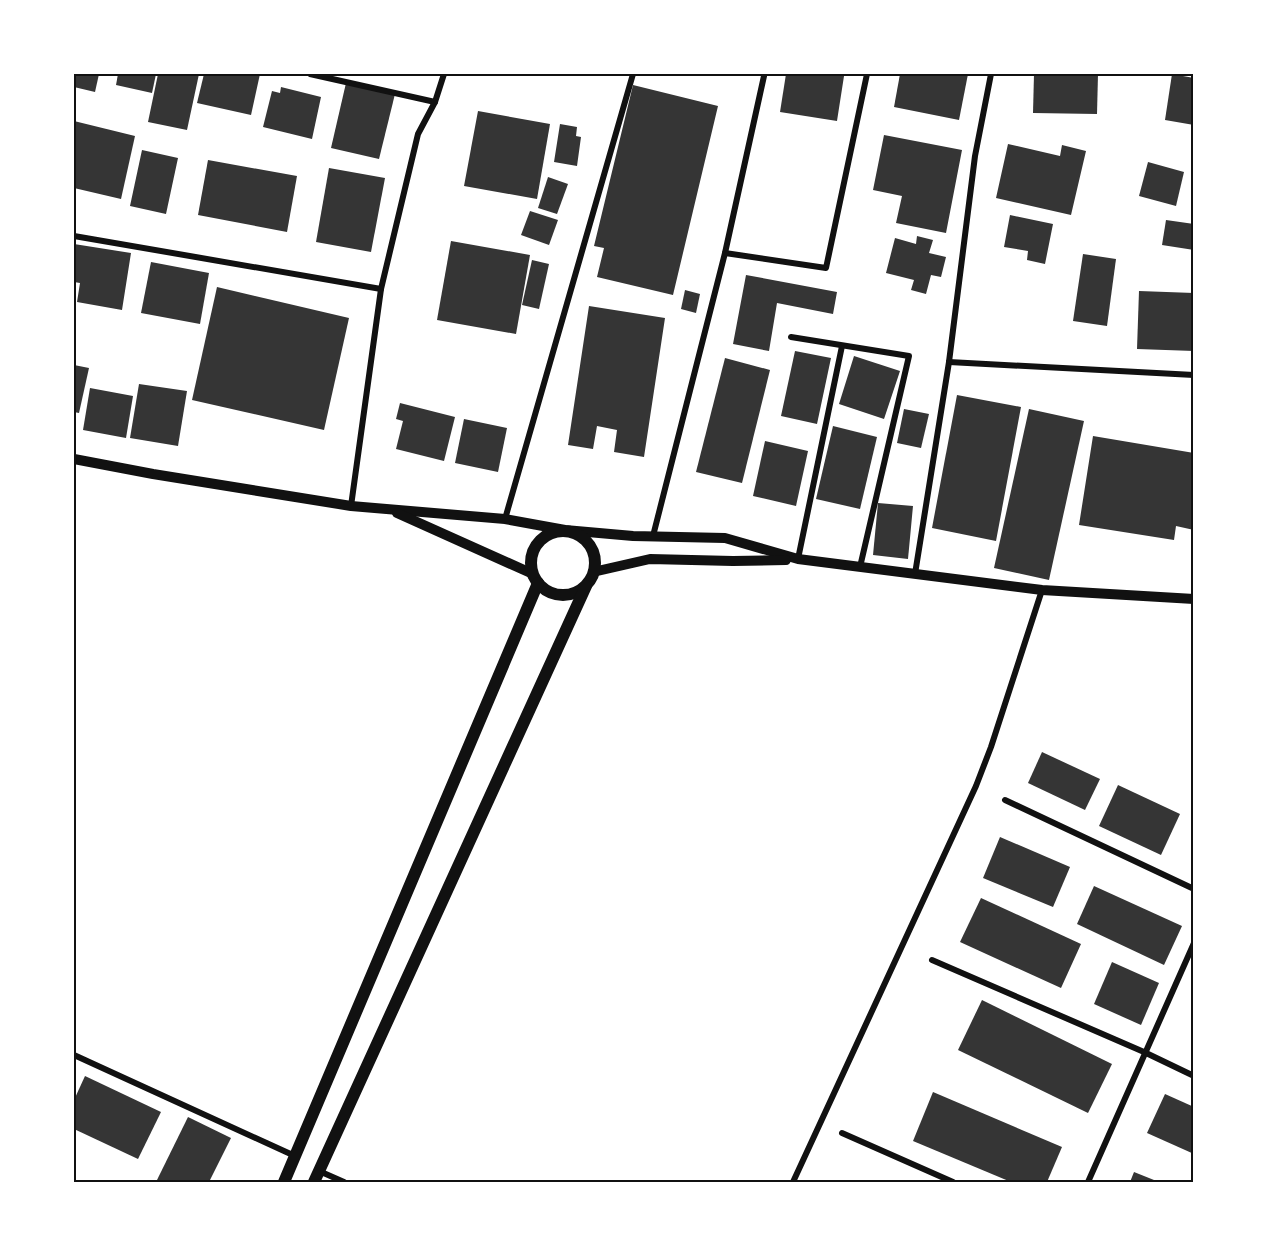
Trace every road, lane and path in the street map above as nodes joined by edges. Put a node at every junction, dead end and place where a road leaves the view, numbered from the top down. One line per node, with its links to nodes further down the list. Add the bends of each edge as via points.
1 (310, 74): 7 (street)
2 (444, 74): 7 (street)
3 (633, 74): 18 (street)
4 (867, 74): 9 (street, via 826,268)
5 (990, 74): 13 (street, via 975,156)
6 (764, 76): 9 (street)
7 (435, 102): 10 (street, via 418,134)
8 (74, 236): 10 (street)
9 (725, 253): 20 (street)
10 (381, 289): 16 (street)
11 (791, 337): 12 (street)
12 (842, 346): 21 (street); 22 (street, via 909,356)
13 (950, 362): 14 (street); 24 (street)
14 (1194, 375)
15 (74, 459): 16 (street)
16 (351, 506): 17 (street)
17 (389, 509): 18 (street); 25 (street)
18 (505, 519): 19 (street)
19 (565, 530): 20 (street); 23 (main road, via 575,532 591,546); 25 (main road, via 544,536 537,544 531,564)
20 (653, 536): 21 (street, via 725,538)
21 (798, 559): 22 (street); 23 (street, via 650,559)
22 (860, 567): 24 (street)
23 (593, 572): 26 (main road)
24 (915, 574): 27 (street)
25 (536, 579): 26 (main road, via 556,594 567,595); 37 (main road)
26 (586, 585): 38 (main road)
27 (1042, 590): 28 (street); 41 (street, via 976,786)
28 (1194, 599)
29 (1005, 800): 30 (street)
30 (1194, 889)
31 (1194, 943): 33 (street)
32 (932, 960): 33 (street)
33 (1144, 1052): 35 (street); 43 (street)
34 (74, 1055): 37 (street)
35 (1194, 1076)
36 (842, 1133): 42 (street)
37 (296, 1156): 39 (main road)
38 (317, 1177): 40 (street)
39 (284, 1182)
40 (344, 1182)
41 (793, 1182)
42 (953, 1182)
43 (1088, 1182)

